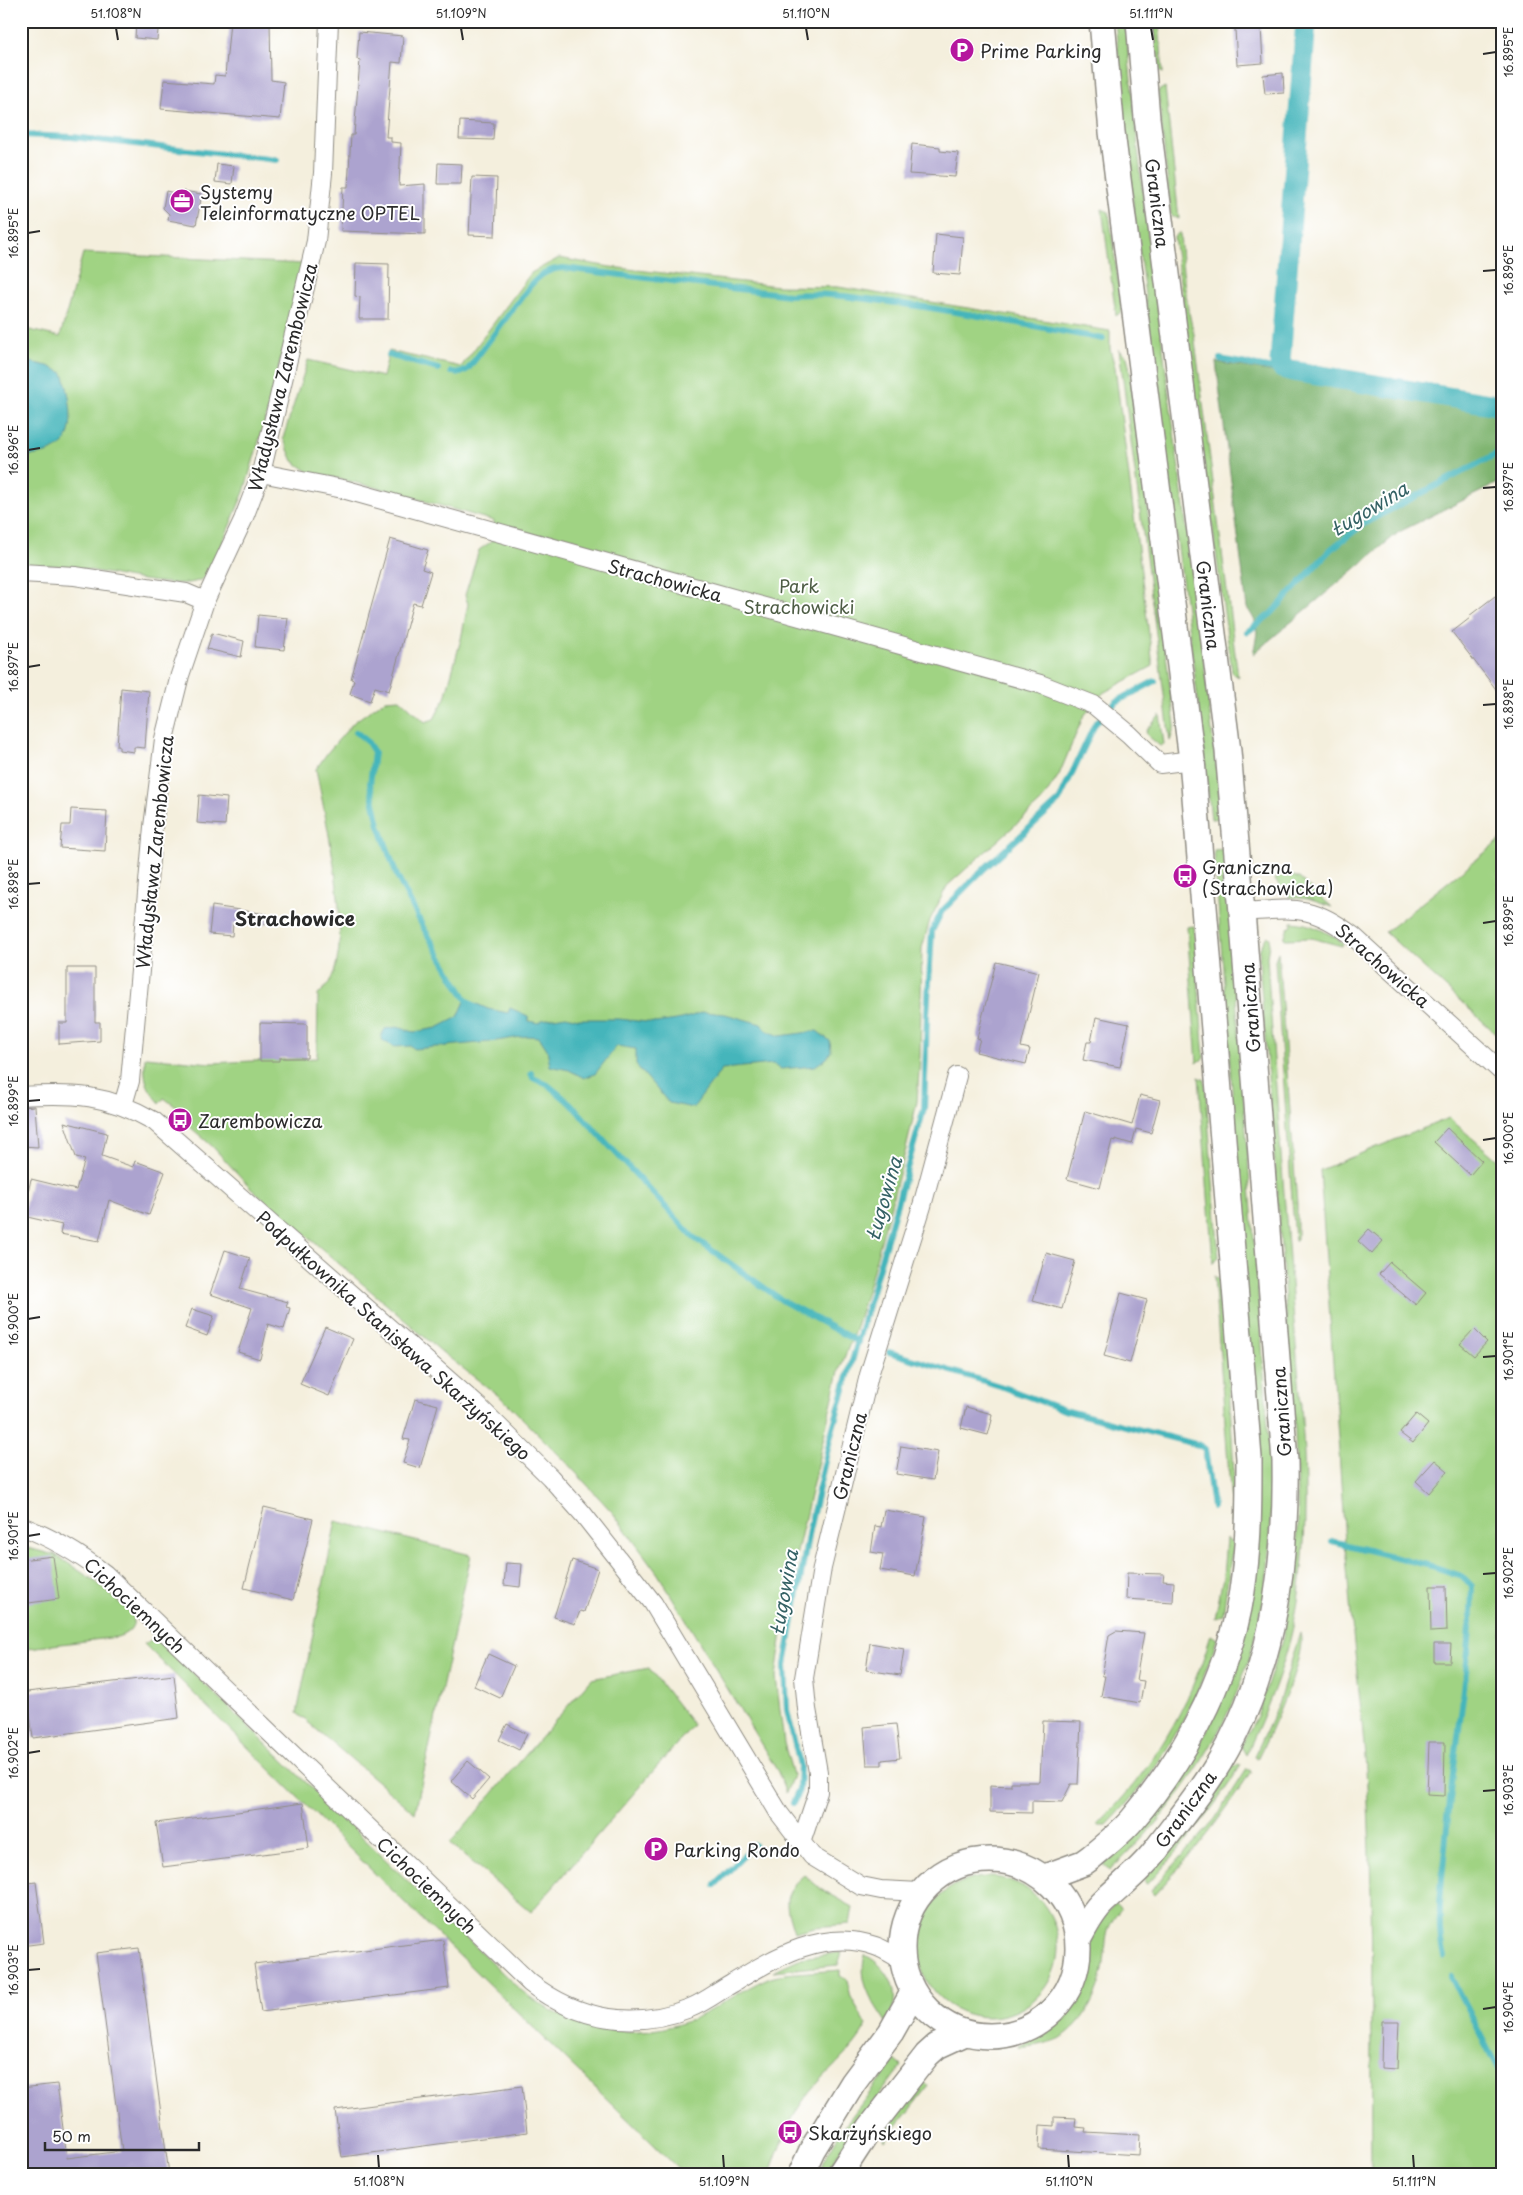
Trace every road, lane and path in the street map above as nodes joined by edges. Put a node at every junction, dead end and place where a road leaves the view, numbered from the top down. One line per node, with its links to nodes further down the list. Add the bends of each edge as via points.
1 (329, 21): 4 (street, Władysława Zarembowicza, via 323,173 316,242)
2 (1102, 21): 7 (main road, Graniczna, via 1112,132)
3 (1139, 21): 8 (main road, Graniczna, via 1147,118 1228,750)
4 (261, 473): 6 (street, Władysława Zarembowicza); 7 (street, Strachowicka, via 344,489 1040,684 1094,706 1160,764)
5 (21, 573): 6 (street, via 75,576 186,593)
6 (205, 601): 12 (street, Władysława Zarembowicza, via 180,675 164,739 130,1081)
7 (1192, 760): 15 (main road, Graniczna, via 1249,1458 1244,1577 1219,1677 1171,1770 1131,1821 1090,1858)
8 (1242, 912): 9 (street, Strachowicka, via 1304,910 1334,922); 17 (main road, Graniczna, via 1285,1461 1278,1594 1271,1631 1250,1700 1218,1764 1148,1861 1103,1902)
9 (1502, 1072)
10 (957, 1076): 14 (street, Graniczna, via 922,1206 869,1375 822,1568 804,1678 818,1792)
11 (21, 1096): 12 (street, Podpułkownika Stanisława Skarżyńskiego, via 86,1096)
12 (124, 1106): 14 (street, Podpułkownika Stanisława Skarżyńskiego, via 154,1121 203,1163 479,1407 550,1477 653,1603 779,1813)
13 (21, 1526): 18 (street, Cichociemnych, via 51,1537 105,1574 530,1983 562,2005 617,2019 646,2020 664,2016 698,2004 778,1955 820,1943 850,1940 877,1946)
14 (801, 1843): 16 (street, Podpułkownika Stanisława Skarżyńskiego, via 822,1863 861,1886)
15 (1045, 1877): 16 (main road, via 1016,1862 981,1858 948,1868); 17 (main road, via 1066,1902)
16 (920, 1892): 18 (main road, via 904,1924)
17 (1079, 1938): 20 (main road, via 1076,1972 1060,2003 1034,2026 989,2035)
18 (902, 1960): 19 (main road)
19 (913, 1993): 20 (main road, via 937,2020); 21 (main road, via 889,2035 853,2083)
20 (963, 2034): 22 (main road, via 937,2046 927,2055 870,2128)
21 (801, 2174)
22 (840, 2174)

